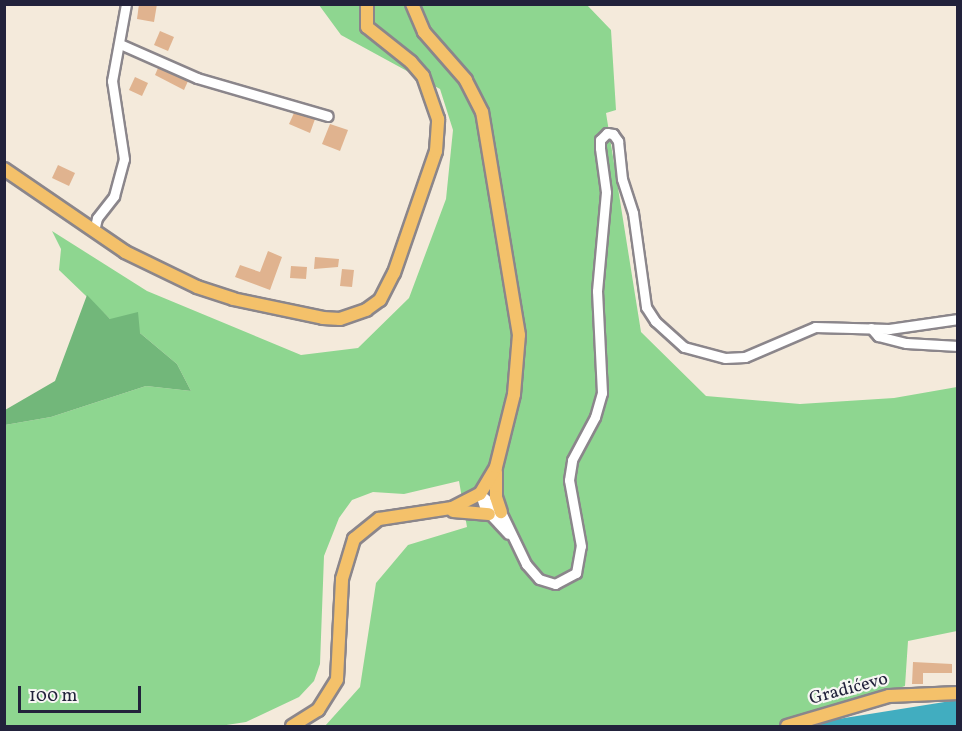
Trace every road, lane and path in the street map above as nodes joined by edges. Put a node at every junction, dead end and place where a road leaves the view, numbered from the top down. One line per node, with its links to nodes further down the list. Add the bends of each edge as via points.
1 (126, 4): 4 (street)
2 (367, 4): 7 (main road, via 368,27 423,76 438,119 436,151 394,273 380,300 366,310 340,319 267,308 159,270)
3 (412, 4): 11 (main road, via 430,41 473,90 485,126 519,335 514,394)
4 (120, 44): 5 (street, via 197,78); 7 (street, via 112,81 124,159 114,196 97,218)
5 (328, 116)
6 (4, 169): 7 (main road)
7 (94, 231)
8 (957, 318): 9 (street, via 910,328)
9 (871, 328): 10 (street, via 878,336 906,343); 14 (street, via 815,327 746,357 725,358 684,347 655,321 646,307 618,141 613,134 603,135 600,148 605,217 597,291 602,393 595,417 572,460 569,480 581,546 580,567 565,582 546,583 532,573)
10 (957, 346)
11 (496, 467): 12 (main road); 14 (main road)
12 (480, 494): 13 (main road); 14 (street)
13 (443, 510): 14 (main road); 16 (main road, via 389,516 371,522 354,539 343,570 338,679 318,710)
14 (495, 513)
15 (957, 693): 17 (main road, Gradićevo, via 889,696)
16 (292, 726)
17 (787, 726)

